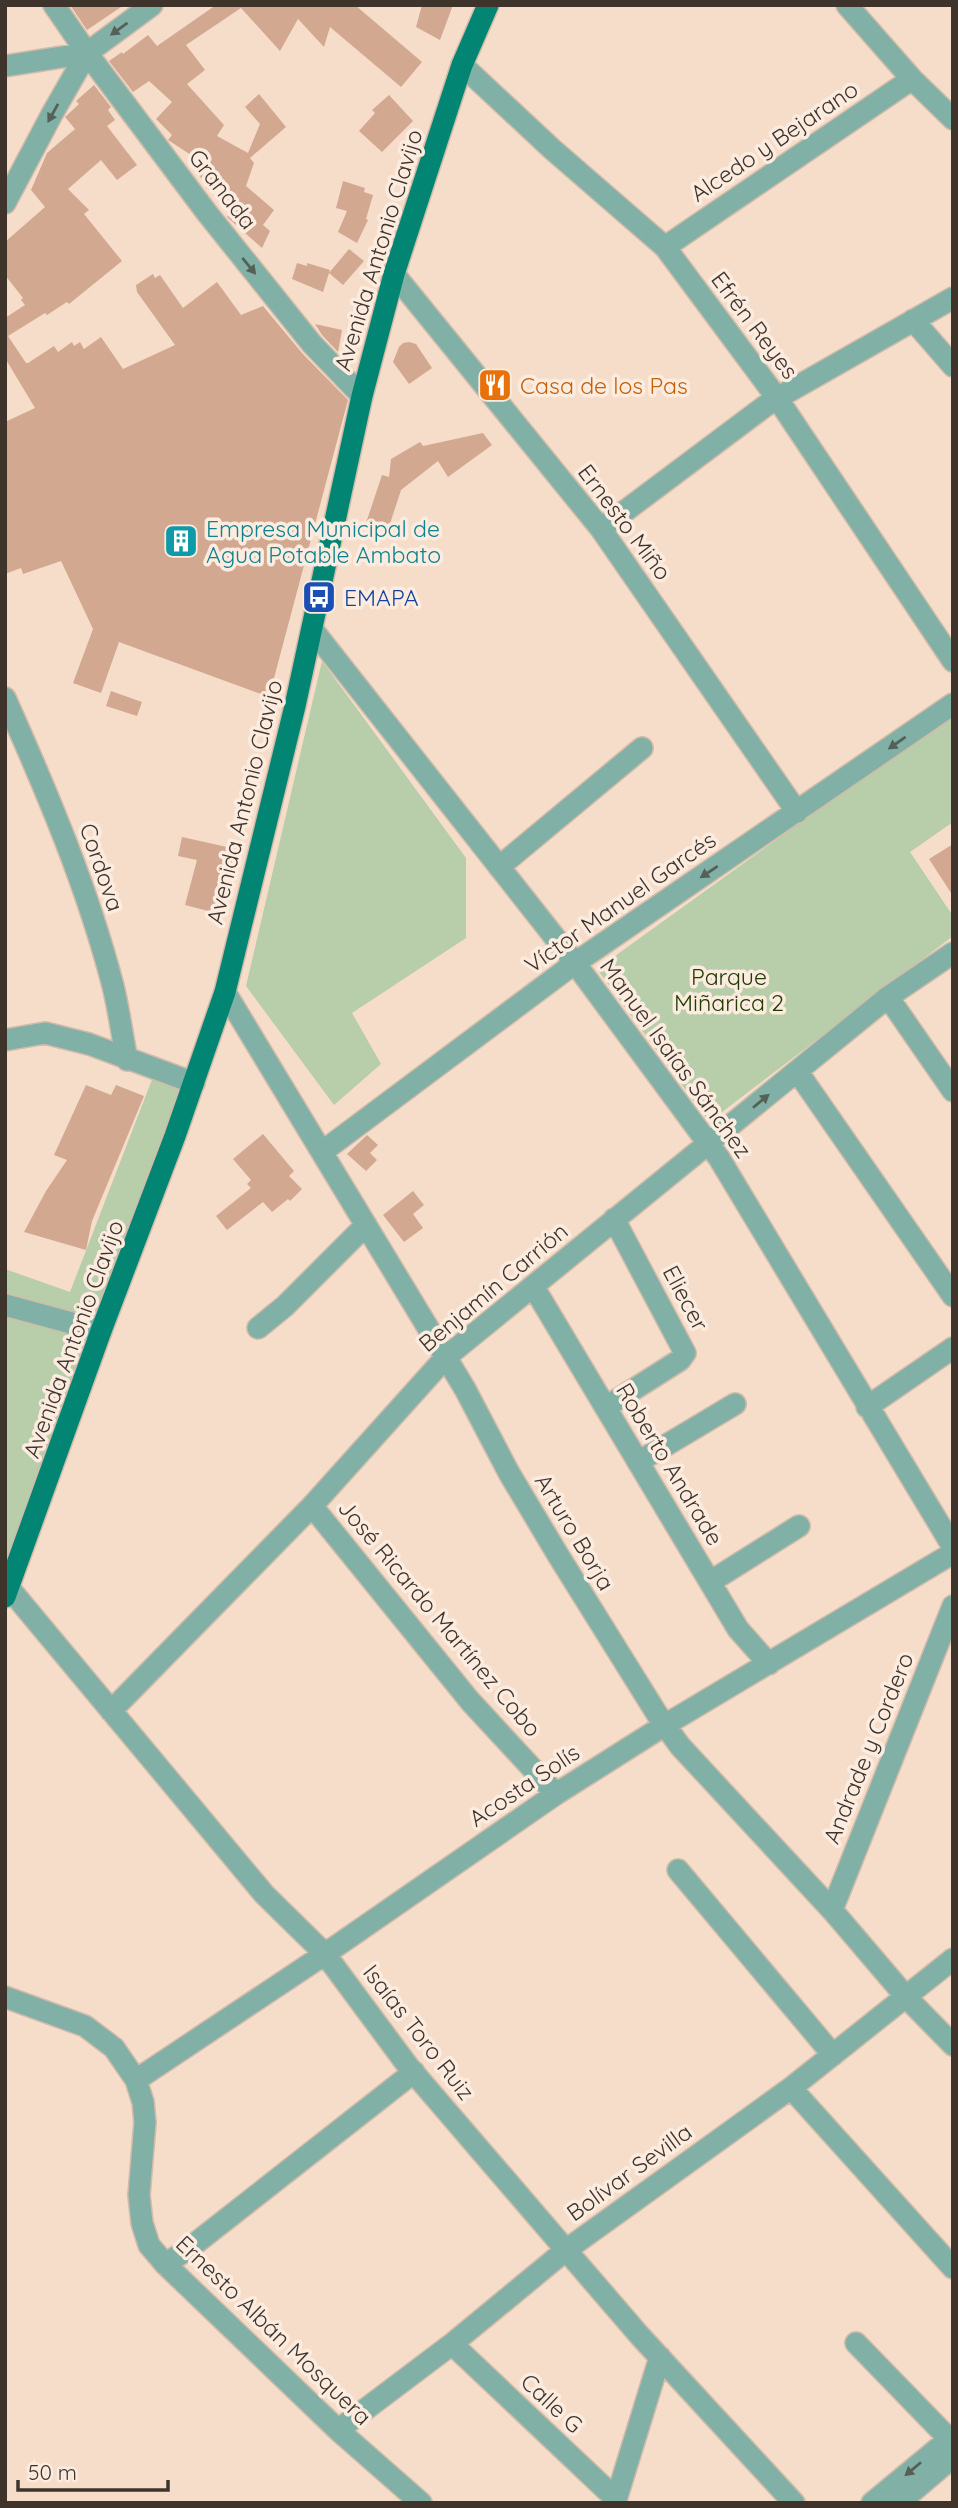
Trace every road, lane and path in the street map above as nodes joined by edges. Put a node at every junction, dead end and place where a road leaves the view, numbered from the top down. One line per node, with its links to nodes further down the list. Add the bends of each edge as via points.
1 (54, 5): 5 (street, Granada)
2 (152, 5): 5 (street, one-way to 5)
3 (488, 5): 6 (main road, Avenida Antonio Clavijo)
4 (847, 5): 8 (street)
5 (86, 53): 7 (street); 10 (street, one-way to 10); 16 (street, Granada, one-way to 16, via 312,344)
6 (462, 65): 11 (street, Efrén Reyes); 12 (main road, Avenida Antonio Clavijo)
7 (5, 66)
8 (912, 79): 9 (street); 11 (street, Alcedo y Bejarano)
9 (953, 119)
10 (5, 203)
11 (665, 247): 17 (street, Efrén Reyes)
12 (394, 274): 16 (main road, Avenida Antonio Clavijo); 18 (street, Ernesto Miño)
13 (953, 298): 14 (street)
14 (913, 320): 15 (street); 17 (street)
15 (953, 366)
16 (362, 396): 19 (main road, Avenida Antonio Clavijo)
17 (777, 398): 18 (street); 20 (street, Efrén Reyes)
18 (601, 529): 24 (street, Ernesto Miño)
19 (312, 629): 25 (street, Manuel Isaías Sánchez); 28 (main road, Avenida Antonio Clavijo)
20 (953, 661)
21 (5, 698): 31 (street, Cordova, via 79,877 113,987)
22 (953, 704): 24 (street, Víctor Manuel Garcés, one-way to 24)
23 (642, 748): 25 (street)
24 (797, 812): 27 (street, Víctor Manuel Garcés, one-way to 27)
25 (499, 867): 27 (street, Manuel Isaías Sánchez)
26 (953, 953): 29 (street, Benjamín Carrión)
27 (575, 963): 35 (street, Manuel Isaías Sánchez); 36 (street, Víctor Manuel Garcés)
28 (225, 992): 33 (main road, Avenida Antonio Clavijo); 36 (street, Arturo Borja)
29 (888, 997): 32 (street, Benjamín Carrión); 34 (street)
30 (5, 1040): 31 (street, via 45,1034 89,1044)
31 (127, 1060): 33 (street)
32 (797, 1071): 35 (street, Benjamín Carrión, one-way to 32); 40 (street)
33 (194, 1083): 43 (main road, Avenida Antonio Clavijo)
34 (953, 1091)
35 (708, 1145): 37 (street, Benjamín Carrión); 48 (street, Manuel Isaías Sánchez)
36 (322, 1152): 38 (street, Arturo Borja)
37 (614, 1219): 39 (street, Benjamín Carrión); 47 (street, Eliecer, via 685,1353)
38 (366, 1225): 42 (street); 45 (street, Arturo Borja)
39 (533, 1286): 45 (street, Benjamín Carrión); 47 (street, Roberto Andrade)
40 (953, 1296)
41 (5, 1305): 43 (street)
42 (258, 1328)
43 (101, 1331): 55 (main road, Avenida Antonio Clavijo)
44 (953, 1348): 48 (street)
45 (446, 1357): 50 (street, Benjamín Carrión); 59 (street, Arturo Borja, via 558,1555)
46 (735, 1404): 49 (street)
47 (606, 1407): 49 (street, Roberto Andrade)
48 (867, 1407): 52 (street, Manuel Isaías Sánchez)
49 (638, 1462): 54 (street, Roberto Andrade)
50 (312, 1506): 58 (street, Benjamín Carrión); 60 (street, José Ricardo Martínez Cobo, via 470,1701)
51 (799, 1526): 54 (street)
52 (953, 1547)
53 (953, 1553): 57 (street, Acosta Solís)
54 (710, 1582): 57 (street, Roberto Andrade, via 738,1629)
55 (7, 1593): 58 (street, Isaías Toro Ruiz)
56 (953, 1606): 62 (street, Andrade y Cordero)
57 (769, 1664): 59 (street, Acosta Solís)
58 (111, 1711): 63 (street, Isaías Toro Ruiz, via 264,1894)
59 (665, 1725): 60 (street, Acosta Solís); 62 (street, Arturo Borja)
60 (556, 1794): 63 (street, Acosta Solís)
61 (678, 1870): 68 (street)
62 (832, 1910): 66 (street, Arturo Borja)
63 (325, 1954): 69 (street, Isaías Toro Ruiz); 70 (street, Acosta Solís)
64 (953, 1959): 66 (street, Bolívar Sevilla)
65 (5, 1997): 70 (street, Ernesto Albán Mosquera, via 85,2026 114,2048)
66 (907, 1998): 67 (street, Arturo Borja); 68 (street, Bolívar Sevilla)
67 (953, 2045)
68 (833, 2055): 71 (street, Bolívar Sevilla)
69 (414, 2072): 72 (street, Isaías Toro Ruiz); 73 (street)
70 (136, 2080): 73 (street, Ernesto Albán Mosquera, via 145,2122 139,2195 142,2223 149,2245)
71 (791, 2088): 72 (street, Bolívar Sevilla); 74 (street)
72 (566, 2250): 76 (street, Bolívar Sevilla); 77 (street, Isaías Toro Ruiz)
73 (165, 2264): 78 (street, Ernesto Albán Mosquera)
74 (953, 2268)
75 (856, 2343): 79 (street)
76 (452, 2344): 78 (street, Bolívar Sevilla); 80 (street, Calle G)
77 (660, 2357): 80 (street); 82 (street, Isaías Toro Ruiz)
78 (338, 2430): 81 (street, Ernesto Albán Mosquera)
79 (952, 2444): 83 (street, one-way to 83); 84 (street)
80 (615, 2501)
81 (421, 2503)
82 (794, 2503)
83 (872, 2503)
84 (899, 2503)

